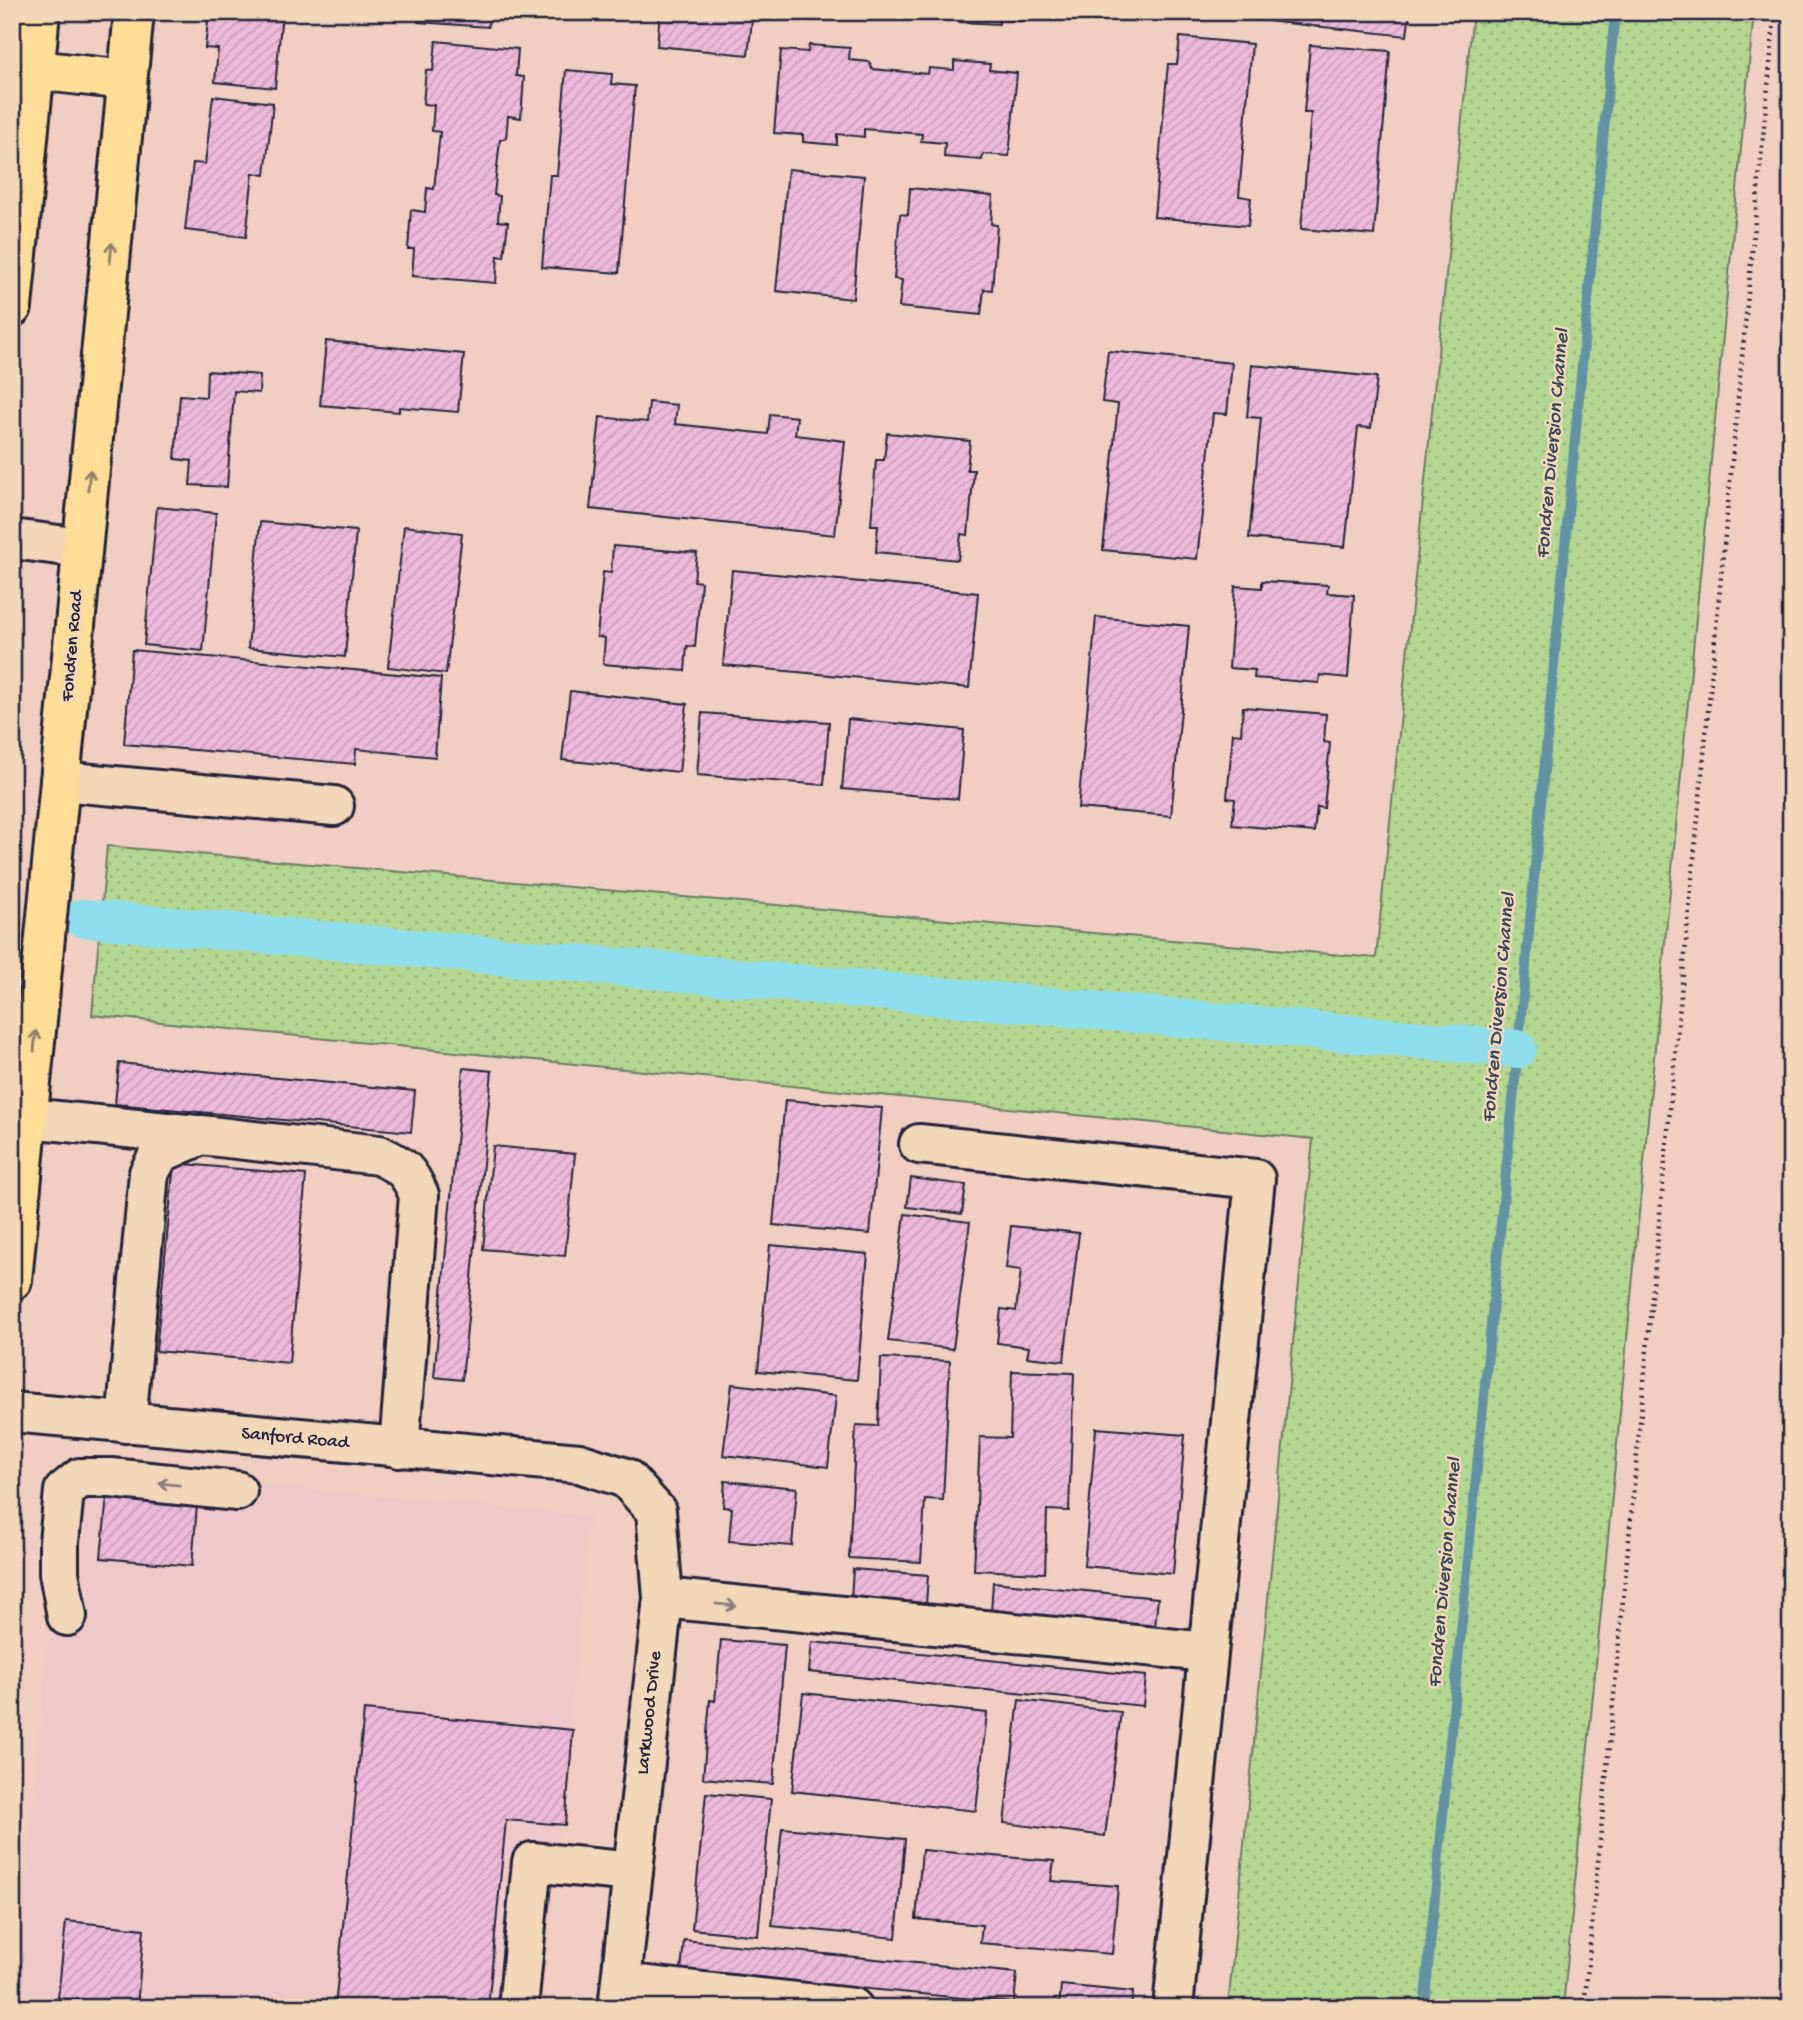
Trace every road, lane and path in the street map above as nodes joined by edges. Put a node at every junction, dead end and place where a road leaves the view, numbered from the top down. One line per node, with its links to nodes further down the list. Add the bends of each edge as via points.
1 (40, 12): 4 (main road)
2 (134, 12): 5 (main road, Fondren Road)
3 (1775, 12): 28 (path)
4 (35, 70): 5 (main road); 6 (main road)
5 (127, 80): 8 (main road, Fondren Road, one-way to 5)
6 (12, 307)
7 (12, 539): 8 (street)
8 (82, 548): 9 (main road, Fondren Road)
9 (60, 781): 10 (street); 11 (main road, Fondren Road, one-way to 9)
10 (334, 806)
11 (28, 1118): 12 (street); 14 (main road, Fondren Road)
12 (201, 1135): 16 (street, via 160,1153 149,1173); 17 (street, via 379,1155 403,1167 413,1182 419,1195)
13 (919, 1144): 22 (street, via 1255,1179)
14 (12, 1280)
15 (12, 1412): 16 (street, Sanford Road)
16 (127, 1423): 17 (street, Sanford Road)
17 (399, 1448): 18 (street, Sanford Road)
18 (579, 1463): 20 (street, Larkwood Drive, via 626,1478 656,1511)
19 (237, 1491): 21 (street, one-way to 21, via 80,1478 64,1491 59,1542)
20 (663, 1598): 22 (street, one-way to 22); 23 (street, Larkwood Drive)
21 (67, 1616)
22 (1207, 1652): 27 (street)
23 (633, 1872): 24 (street, Larkwood Drive); 25 (street, via 532,1862)
24 (619, 1996): 26 (street)
25 (518, 2008)
26 (853, 2008)
27 (1173, 2008)
28 (1584, 2008)

